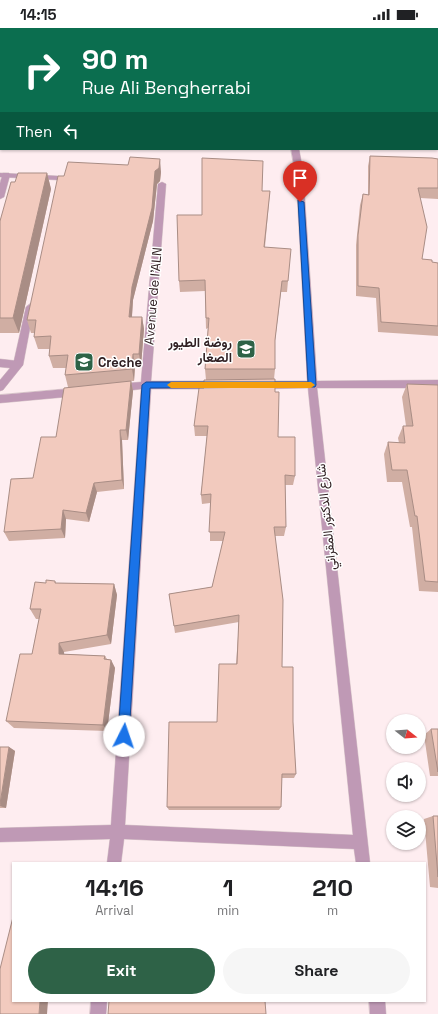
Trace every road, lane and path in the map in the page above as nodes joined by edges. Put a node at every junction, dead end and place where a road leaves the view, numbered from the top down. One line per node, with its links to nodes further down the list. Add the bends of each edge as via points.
1 (295, 150): 13 (street, شارع الدكتور المقراني)
2 (3, 175): 3 (street); 5 (street)
3 (57, 182)
4 (162, 184): 10 (street, Avenue de l'ALN)
5 (0, 197)
6 (33, 295): 8 (street)
7 (0, 363): 8 (street)
8 (18, 365): 14 (street)
9 (438, 384): 13 (street)
10 (146, 385): 11 (street); 15 (street); 18 (street, Avenue de l'ALN)
11 (225, 385)
12 (249, 385): 13 (street)
13 (312, 385): 20 (street, شارع الدكتور المقراني)
14 (0, 387)
15 (108, 389)
16 (85, 391): 17 (street)
17 (0, 399)
18 (118, 832): 19 (street); 20 (street); 21 (street, Avenue de l'ALN)
19 (0, 835)
20 (361, 842): 22 (street, شارع الدكتور المقراني)
21 (114, 862)
22 (363, 862)
23 (99, 1002): 25 (street)
24 (377, 1002): 26 (street)
25 (98, 1014)
26 (378, 1014)

